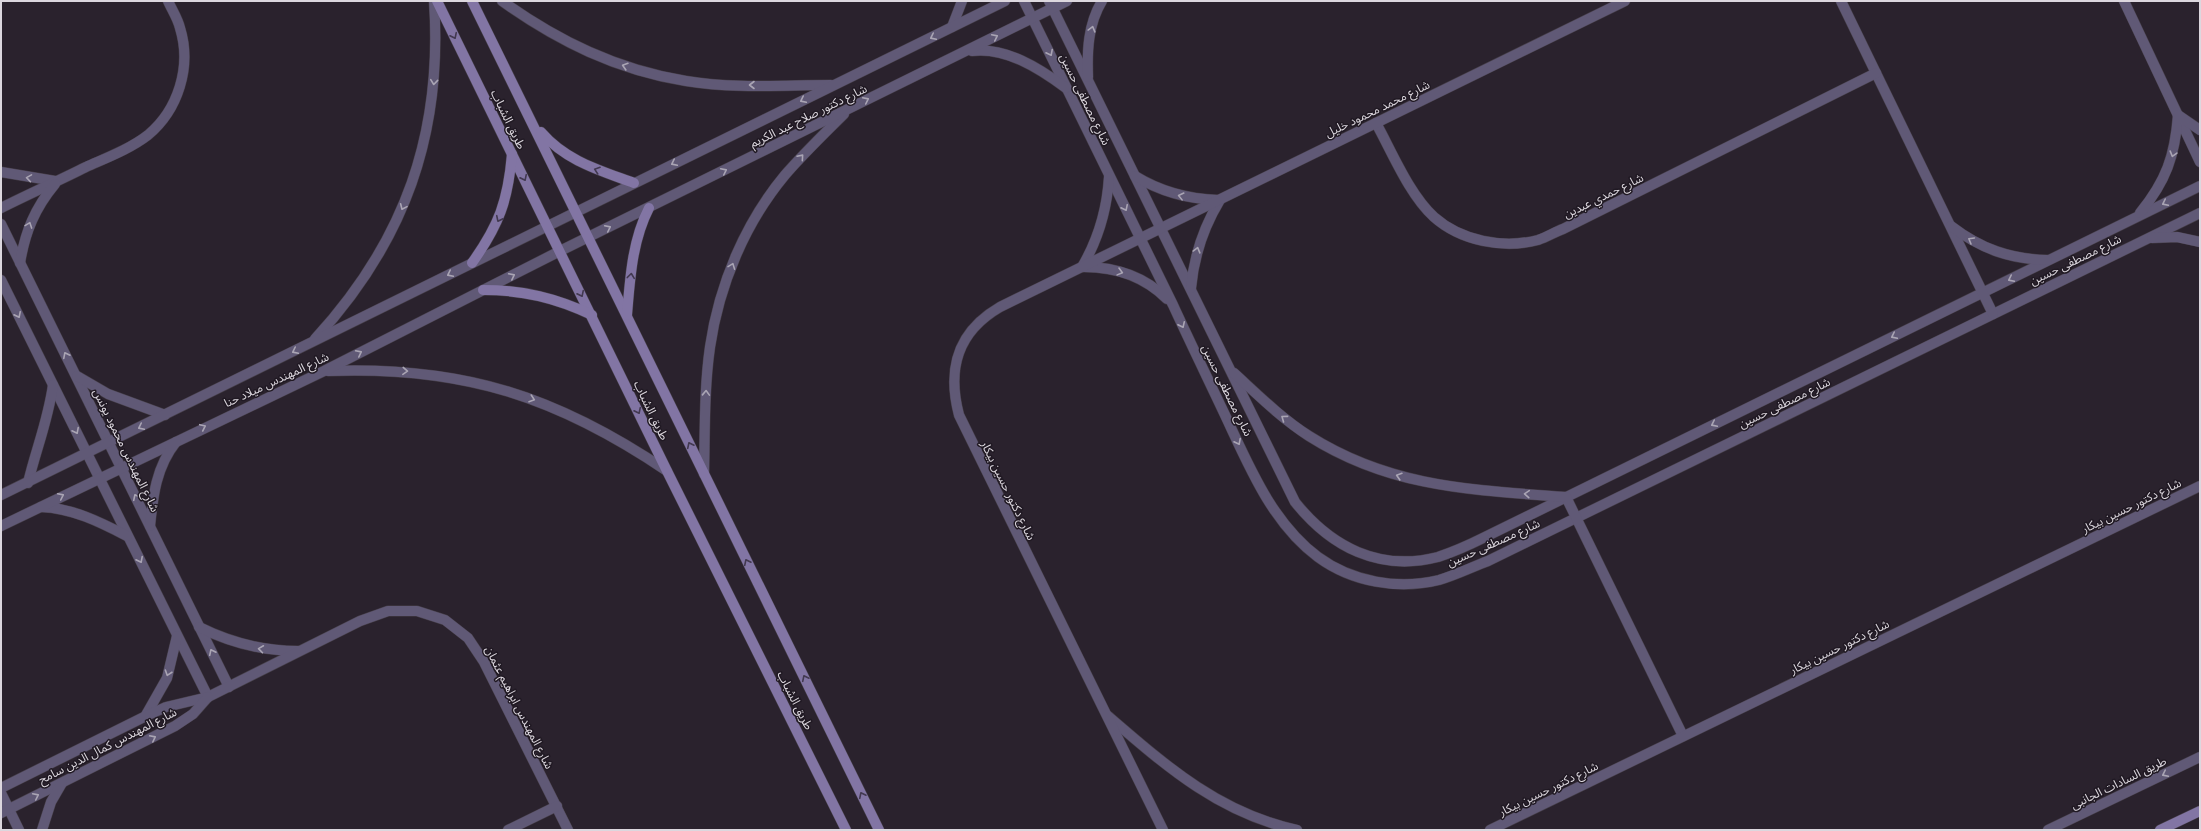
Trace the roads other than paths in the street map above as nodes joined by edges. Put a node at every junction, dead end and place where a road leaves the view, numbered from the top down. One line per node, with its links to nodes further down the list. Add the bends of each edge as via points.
1 (168, 1): 31 (street, via 180,28 185,52 183,76 164,119 147,136 127,148)
2 (435, 1): 26 (main road, طريق الشباب, one-way to 26); 61 (street, one-way to 61, via 435,80 429,122 419,163 405,203 387,242 365,278 340,312)
3 (472, 1): 24 (main road, طريق الشباب)
4 (502, 1): 19 (street, one-way to 4, via 724,85 687,82 650,74 580,49 547,32)
5 (962, 1): 15 (street)
6 (1005, 1): 15 (street, شارع دكتور صلاح عبد الكريم)
7 (1024, 1): 14 (street, شارع مصطفى حسين)
8 (1068, 1): 13 (street, شارع دكتور صلاح عبد الكريم)
9 (1102, 1): 18 (street, one-way to 9, via 1087,55 1091,30)
10 (1625, 1): 23 (street, شارع محمد محمود خليل)
11 (1841, 1): 17 (street)
12 (2124, 1): 22 (street)
13 (1051, 5): 14 (street, شارع دكتور صلاح عبد الكريم); 18 (street, شارع مصطفى حسين)
14 (1032, 18): 16 (street, شارع دكتور صلاح عبد الكريم, one-way to 14); 20 (street, شارع مصطفى حسين, one-way to 20)
15 (952, 27): 19 (street, شارع دكتور صلاح عبد الكريم, one-way to 19)
16 (964, 52): 20 (street, via 985,50 1008,55 1050,76); 21 (street, شارع دكتور صلاح عبد الكريم, one-way to 16)
17 (1876, 73): 23 (street, شارع حمدي عبدين, via 1563,229 1538,240 1511,244 1483,241 1457,232 1434,216 1416,194); 41 (street)
18 (1089, 81): 30 (street, شارع مصطفى حسين)
19 (833, 85): 32 (street, شارع دكتور صلاح عبد الكريم, one-way to 32)
20 (1068, 90): 29 (street, شارع مصطفى حسين)
21 (851, 108): 36 (street, شارع دكتور صلاح عبد الكريم, one-way to 21); 72 (street, one-way to 21, via 710,347 720,301 736,256 766,201 785,176)
22 (2178, 115): 25 (street); 27 (street); 39 (street, one-way to 39, via 2176,143 2168,170 2155,195)
23 (1376, 123): 34 (street, شارع محمد محمود خليل)
24 (533, 124): 32 (main road, one-way to 24, via 587,166 566,155 548,141); 37 (main road, طريق الشباب)
25 (2200, 130)
26 (512, 154): 42 (main road, طريق الشباب, one-way to 42); 51 (main road, one-way to 51, via 510,184 502,212 489,239)
27 (2200, 162)
28 (1, 172): 31 (street, one-way to 28)
29 (1109, 175): 46 (street, شارع مصطفى حسين, one-way to 46); 52 (street, via 1103,220 1092,251)
30 (1135, 176): 34 (street, one-way to 30, via 1178,195 1150,185); 43 (street, شارع مصطفى حسين)
31 (57, 181): 35 (street); 50 (street, one-way to 31, via 24,240 32,219 42,199)
32 (634, 183): 37 (street, شارع دكتور صلاح عبد الكريم)
33 (2200, 186): 39 (street, شارع مصطفى حسين, one-way to 39)
34 (1220, 200): 43 (street, شارع محمد محمود خليل); 54 (street, one-way to 34, via 1192,270 1200,239)
35 (1, 208)
36 (649, 208): 44 (street, شارع دكتور صلاح عبد الكريم, one-way to 36); 60 (main road, one-way to 36, via 640,225)
37 (575, 212): 42 (street, شارع دكتور صلاح عبد الكريم); 44 (main road, طريق الشباب)
38 (2200, 213): 45 (street, شارع مصطفى حسين)
39 (2138, 216): 49 (street, شارع مصطفى حسين)
40 (1, 224): 50 (street, شارع المهندس محمود يونس)
41 (1949, 224): 49 (street, one-way to 41, via 2013,257 1985,248 1966,238); 56 (street)
42 (547, 226): 48 (main road, طريق الشباب); 51 (street, شارع المهندس ميلاد حنا)
43 (1161, 229): 46 (street, شارع محمد محمود خليل); 54 (street, شارع مصطفى حسين)
44 (588, 238): 48 (street, شارع دكتور صلاح عبد الكريم); 60 (main road, طريق الشباب)
45 (2148, 238): 47 (street, via 2177,237); 58 (street, شارع مصطفى حسين)
46 (1141, 239): 52 (street, شارع دكتور حسين بيكار); 57 (street, شارع مصطفى حسين)
47 (2200, 242)
48 (560, 251): 55 (street, شارع المهندس ميلاد حنا, one-way to 48); 59 (main road, طريق الشباب, one-way to 59)
49 (2049, 260): 56 (street, شارع مصطفى حسين, one-way to 56)
50 (20, 263): 64 (street, شارع المهندس محمود يونس, one-way to 50)
51 (472, 263): 61 (street, شارع المهندس ميلاد حنا, one-way to 61)
52 (1082, 268): 57 (street, one-way to 57, via 1103,267 1142,279); 88 (street, شارع دكتور حسين بيكار, via 985,316 970,332 960,351 954,372 954,394 969,439)
53 (2, 284): 65 (street, one-way to 65)
54 (1191, 289): 62 (street, شارع مصطفى حسين)
55 (483, 290): 59 (main road, via 506,290 543,296); 63 (street, شارع المهندس ميلاد حنا, one-way to 55)
56 (1982, 293): 58 (street); 77 (street, شارع مصطفى حسين, one-way to 77)
57 (1173, 305): 79 (street, شارع مصطفى حسين, one-way to 79, via 1272,508 1300,543 1341,570 1365,579 1389,583 1414,584 1439,580 1488,561)
58 (1993, 314): 79 (street, شارع مصطفى حسين)
59 (592, 315): 71 (main road, طريق الشباب, one-way to 71)
60 (627, 315): 72 (main road, طريق الشباب, one-way to 60)
61 (311, 343): 66 (street, شارع المهندس ميلاد حنا, one-way to 66)
62 (1230, 369): 77 (street, one-way to 62, via 1450,488 1413,481 1377,470 1342,455 1309,436 1278,414); 77 (street, شارع مصطفى حسين, via 1295,502 1309,520 1327,536 1347,548 1392,561 1438,557)
63 (324, 371): 67 (street, شارع المهندس ميلاد حنا, one-way to 63); 71 (street, one-way to 71, via 370,369 415,372 505,390 548,404 589,423)
64 (76, 375): 66 (street, via 108,394); 68 (street, شارع المهندس محمود يونس)
65 (53, 386): 69 (street, one-way to 69); 74 (street, via 47,424 33,460)
66 (165, 415): 68 (street, شارع المهندس ميلاد حنا, one-way to 68)
67 (178, 439): 70 (street, شارع المهندس ميلاد حنا); 81 (street, via 165,456 157,479)
68 (109, 443): 69 (street, شارع المهندس ميلاد حنا); 70 (street, شارع المهندس محمود يونس)
69 (87, 453): 73 (street); 74 (street, شارع المهندس ميلاد حنا)
70 (121, 467): 73 (street, شارع المهندس ميلاد حنا); 81 (street, شارع المهندس محمود يونس, one-way to 70)
71 (667, 471): 102 (main road, طريق الشباب)
72 (704, 474): 103 (main road, طريق الشباب, one-way to 72)
73 (99, 478): 78 (street, شارع المهندس ميلاد حنا, one-way to 73); 82 (street)
74 (28, 483): 76 (street, شارع المهندس ميلاد حنا)
75 (2200, 486): 90 (street, شارع دكتور حسين بيكار)
76 (1, 495)
77 (1566, 497): 79 (street)
78 (39, 507): 80 (street, شارع المهندس ميلاد حنا); 82 (street, via 60,508 106,525)
79 (1576, 518): 90 (street)
80 (1, 526)
81 (150, 526): 83 (street, شارع المهندس محمود يونس)
82 (127, 536): 84 (street, one-way to 84)
83 (199, 627): 85 (street, one-way to 83, via 244,646); 86 (street, شارع المهندس محمود يونس, one-way to 83)
84 (177, 636): 87 (street); 89 (street, one-way to 89, via 166,678)
85 (300, 651): 86 (street, شارع المهندس ابراهيم عثمان); 95 (street, شارع المهندس ابراهيم عثمان, via 360,621 388,611 417,611 445,620 468,638 484,662)
86 (229, 687): 87 (street, شارع المهندس ابراهيم عثمان)
87 (208, 697): 89 (street, شارع المهندس كمال الدين سامح, via 166,707); 92 (street, شارع المهندس كمال الدين سامح, one-way to 87, via 175,726 193,714)
88 (1105, 713): 104 (street, شارع دكتور حسين بيكار); 105 (street, via 1171,770 1200,790 1256,817)
89 (146, 716): 93 (street, شارع المهندس كمال الدين سامح)
90 (1683, 736): 106 (street, شارع دكتور حسين بيكار)
91 (2200, 757): 107 (street, طريق السادات الجانبى, one-way to 107)
92 (62, 783): 96 (street, شارع المهندس كمال الدين سامح, one-way to 92); 99 (street, via 51,802)
93 (1, 788)
94 (1, 792): 96 (street)
95 (557, 806): 100 (street); 101 (street, شارع المهندس ابراهيم عثمان)
96 (5, 811): 98 (street)
97 (2200, 811): 108 (main road)
98 (19, 830)
99 (42, 830)
100 (508, 830)
101 (568, 830)
102 (846, 830)
103 (879, 830)
104 (1163, 830)
105 (1297, 830)
106 (1490, 830)
107 (2048, 830)
108 (2160, 830)

